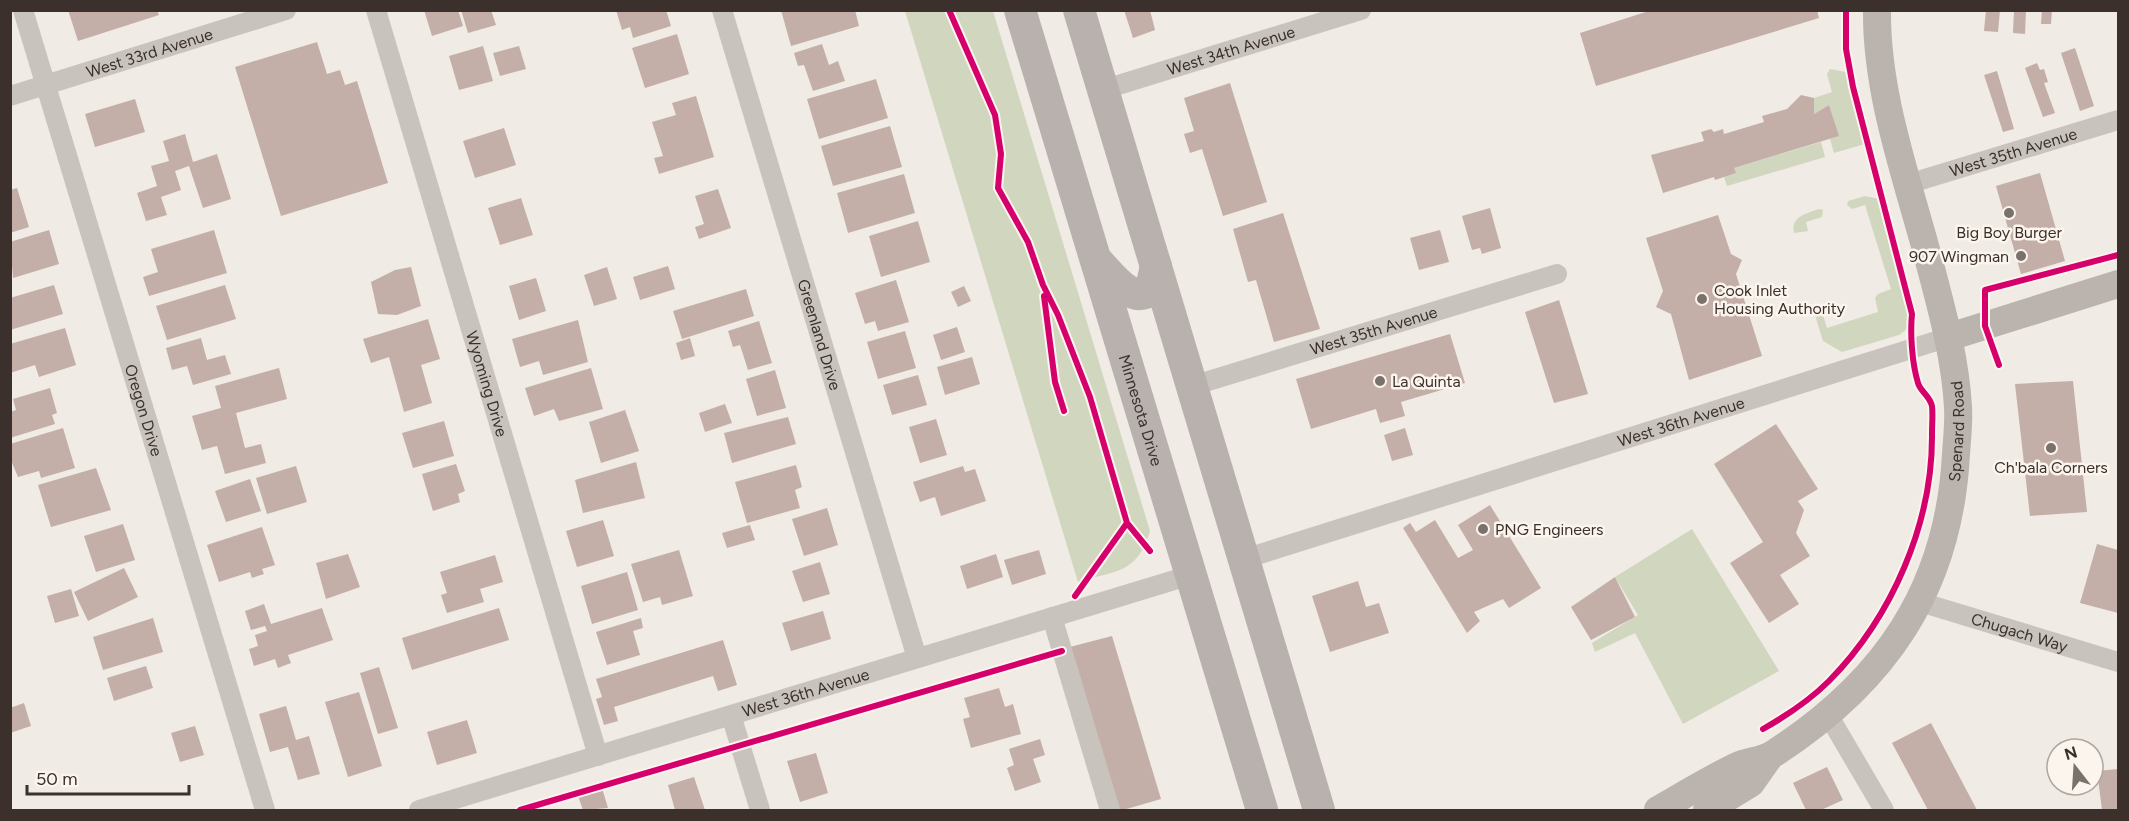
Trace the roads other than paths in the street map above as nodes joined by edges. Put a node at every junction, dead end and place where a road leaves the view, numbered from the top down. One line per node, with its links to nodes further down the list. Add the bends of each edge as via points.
1 (22, 10): 9 (street, Oregon Drive)
2 (286, 10): 9 (street, West 33rd Avenue)
3 (376, 10): 28 (street, Wyoming Drive)
4 (722, 10): 24 (street, Greenland Drive)
5 (1020, 10): 14 (main road, Minnesota Drive)
6 (1079, 10): 10 (main road)
7 (1361, 10): 10 (street, West 34th Avenue)
8 (1877, 10): 13 (main road, Spenard Road, via 1885,94)
9 (45, 85): 11 (street, West 33rd Avenue); 30 (street, Oregon Drive)
10 (1102, 90): 15 (main road)
11 (10, 96)
12 (2118, 120): 13 (street, West 35th Avenue)
13 (1908, 184): 18 (main road, Spenard Road)
14 (1097, 261): 15 (main road, via 1136,295 1151,289); 21 (main road, Minnesota Drive)
15 (1156, 266): 19 (main road)
16 (1557, 274): 19 (street, West 35th Avenue)
17 (2118, 284): 18 (main road, West 36th Avenue)
18 (1949, 337): 20 (street, West 36th Avenue); 22 (main road, Spenard Road, via 1958,408 1954,492 1940,555)
19 (1192, 386): 20 (main road)
20 (1244, 559): 35 (main road)
21 (1191, 575): 23 (street, West 36th Avenue); 34 (main road, Minnesota Drive)
22 (1920, 602): 25 (street, Chugach Way); 26 (main road, Spenard Road, via 1894,645 1868,676)
23 (1052, 617): 24 (street, West 36th Avenue); 33 (street)
24 (917, 658): 27 (street, West 36th Avenue)
25 (2118, 662)
26 (1827, 713): 29 (main road, Spenard Road); 38 (street)
27 (731, 715): 28 (street, West 36th Avenue); 32 (street)
28 (598, 756): 31 (street, West 36th Avenue)
29 (1770, 756): 36 (main road, Spenard Road, via 1740,765); 37 (main road, Spenard Road, via 1751,783)
30 (265, 810)
31 (419, 810)
32 (760, 810)
33 (1110, 810)
34 (1262, 810)
35 (1319, 810)
36 (1658, 810)
37 (1707, 810)
38 (1884, 810)

